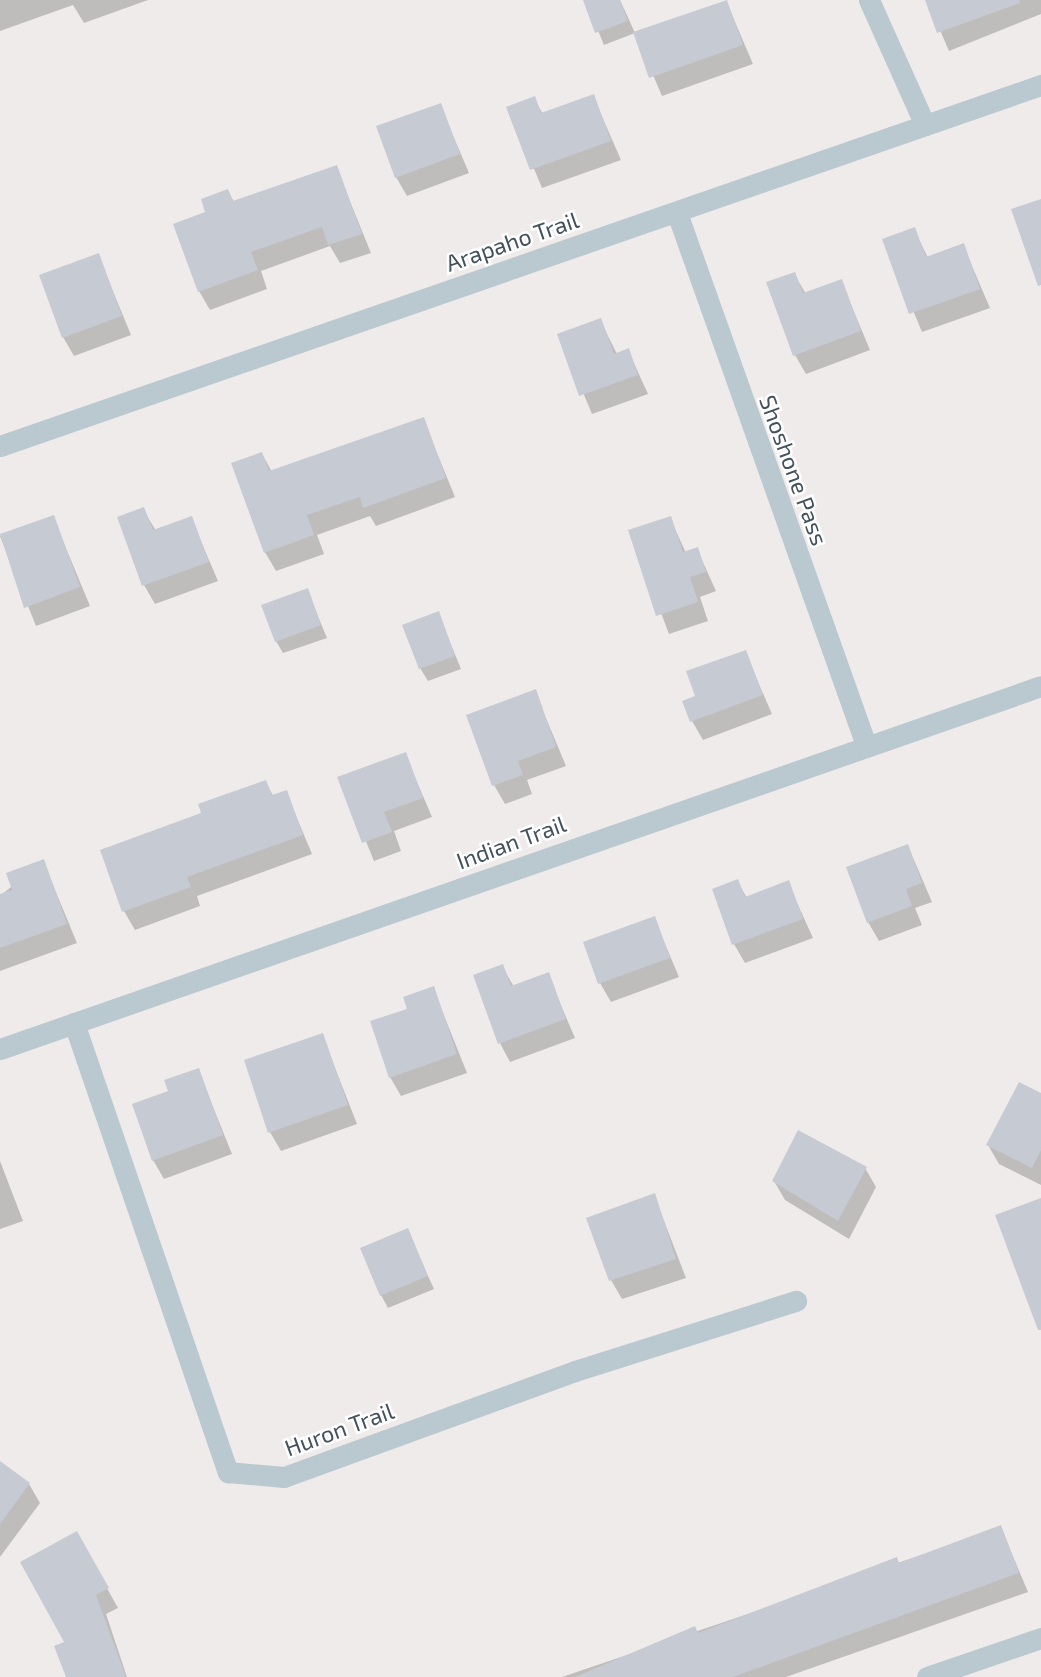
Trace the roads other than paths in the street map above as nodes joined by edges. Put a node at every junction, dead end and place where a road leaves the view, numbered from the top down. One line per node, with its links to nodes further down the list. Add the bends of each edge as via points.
1 (869, 0): 3 (street)
2 (1041, 85): 3 (street, Arapaho Trail)
3 (925, 125): 4 (street, Arapaho Trail)
4 (677, 212): 5 (street, Arapaho Trail); 7 (street, Shoshone Pass)
5 (0, 446)
6 (1041, 685): 7 (street, Indian Trail)
7 (866, 745): 8 (street, Indian Trail)
8 (74, 1023): 9 (street, Indian Trail); 10 (street, Huron Trail, via 228,1472 284,1477 575,1371)
9 (0, 1049)
10 (796, 1301)
11 (1041, 1638): 12 (street)
12 (927, 1677)

